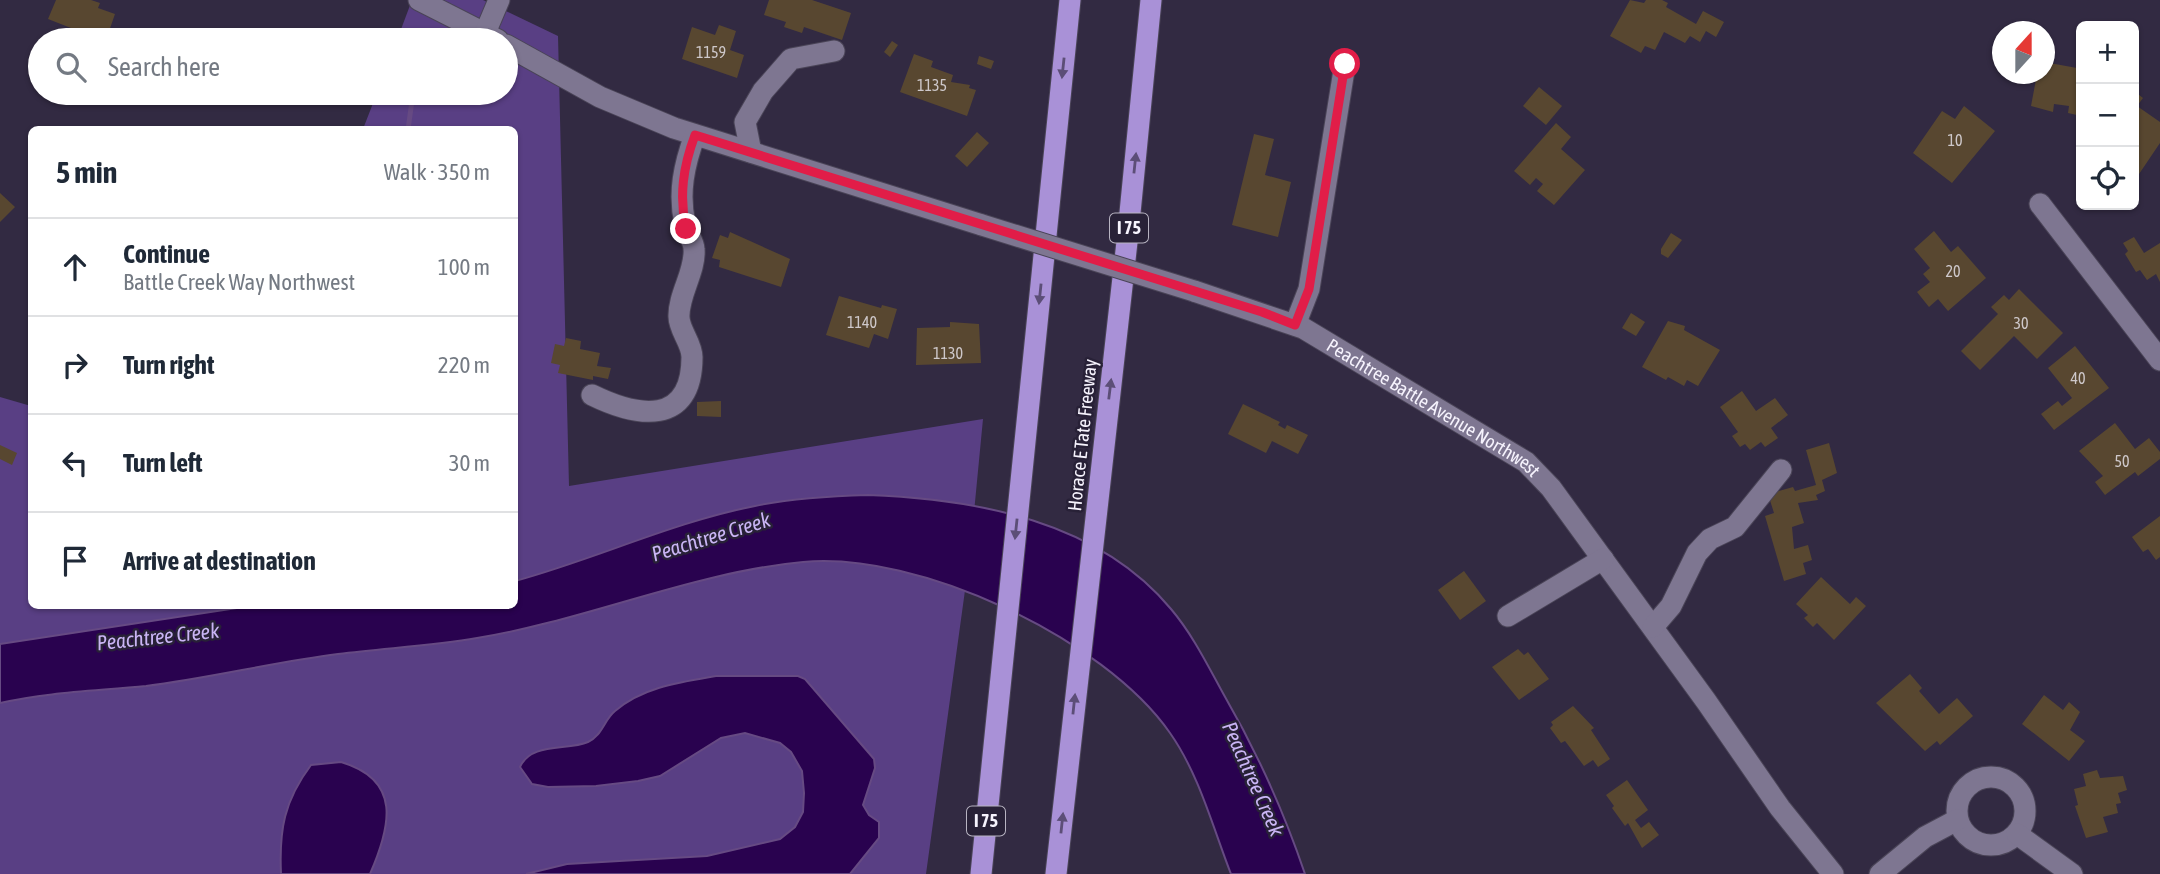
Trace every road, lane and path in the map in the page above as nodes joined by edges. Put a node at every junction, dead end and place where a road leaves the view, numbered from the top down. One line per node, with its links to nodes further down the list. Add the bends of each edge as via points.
1 (419, 0): 5 (street)
2 (499, 0): 6 (street)
3 (1070, 0): 23 (highway, I 75, one-way to 23)
4 (1151, 0): 24 (highway, Horace E Tate Freeway / I 75, one-way to 4)
5 (473, 28)
6 (493, 28)
7 (834, 51): 11 (street, via 791,59 763,91 745,122)
8 (518, 52): 10 (street, Peachtree Battle Avenue Northwest, via 600,96)
9 (1345, 64): 13 (street, via 1309,289)
10 (695, 135): 11 (street, Peachtree Battle Avenue Northwest); 15 (street, via 683,177 681,207 695,249 678,317 693,356 686,389 658,413 639,413)
11 (751, 152): 13 (street, Peachtree Battle Avenue Northwest, bridge)
12 (2039, 204): 14 (street)
13 (1295, 325): 17 (street, Peachtree Battle Avenue Northwest, via 1526,462 1551,488)
14 (2160, 359)
15 (592, 395)
16 (1781, 470): 19 (street, via 1735,527 1710,539 1697,552 1671,606)
17 (1602, 559): 18 (street); 19 (street, Peachtree Battle Avenue Northwest)
18 (1508, 615)
19 (1653, 627): 22 (street, Peachtree Battle Avenue Northwest)
20 (1957, 820): 21 (street, via 1969,837 1989,845); 21 (street, via 1956,808 1966,787 1987,776 1999,777 2010,781 2024,800 2023,823); 25 (street, via 1925,837)
21 (2017, 834): 26 (street)
22 (1820, 870)
23 (981, 874)
24 (1056, 874)
25 (1880, 874)
26 (2072, 874)

